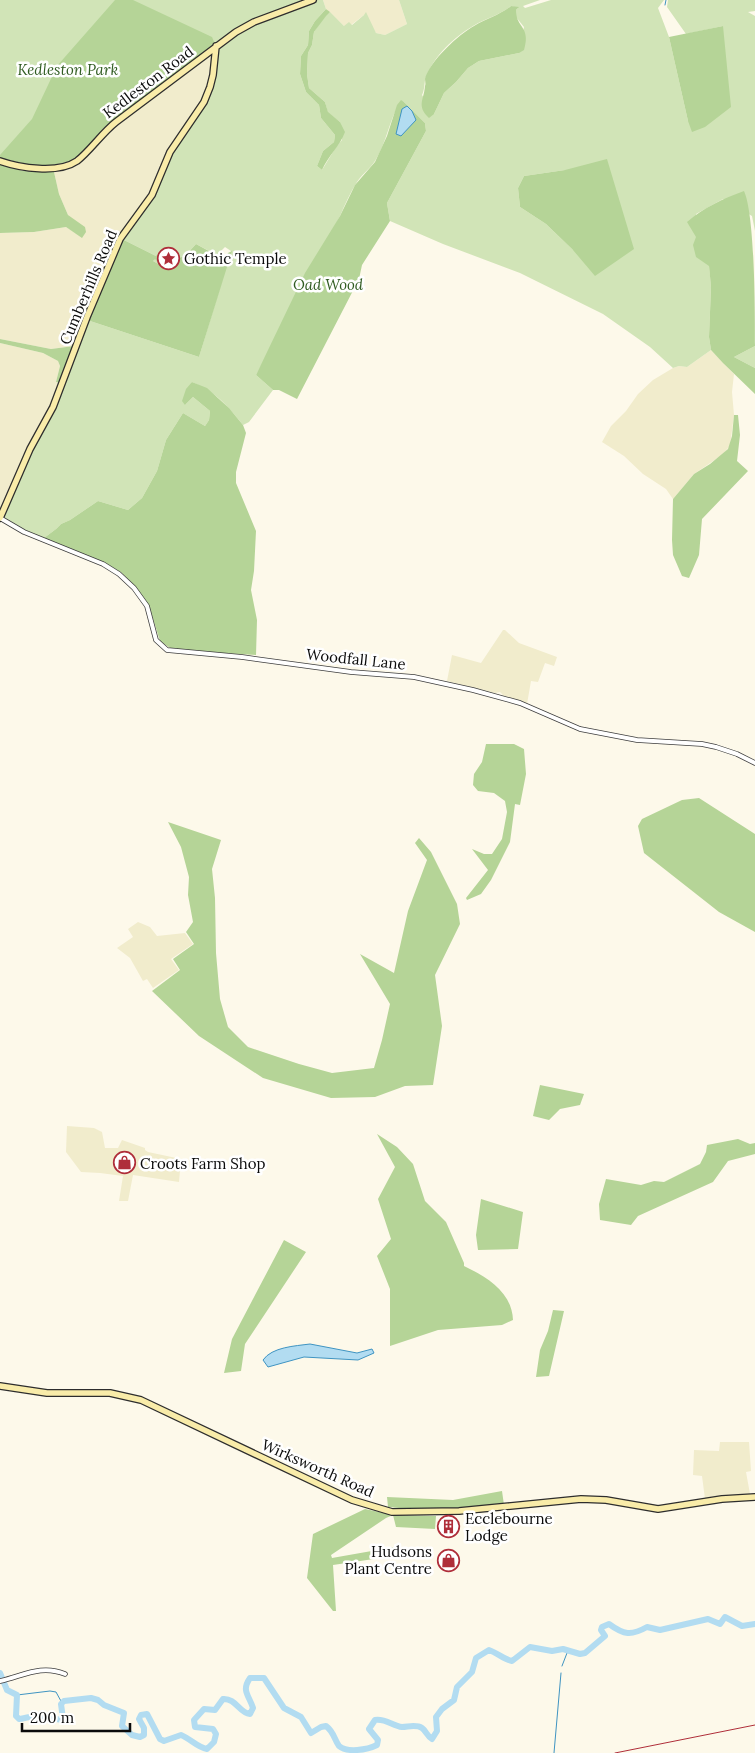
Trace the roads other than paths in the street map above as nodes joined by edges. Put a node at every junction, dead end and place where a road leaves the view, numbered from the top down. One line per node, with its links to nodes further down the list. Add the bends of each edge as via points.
1 (313, 0): 2 (street, Kedleston Road, via 254,22)
2 (216, 46): 3 (street, Kedleston Road, via 103,132 76,161 60,167 41,168); 4 (street, Cumberhills Road, via 213,75 204,102 170,152 152,195 120,239 90,308 54,407 30,449)
3 (0, 161)
4 (0, 518): 5 (street, Woodfall Lane, via 24,532 120,574 147,606 156,640 167,650 414,677 520,703 580,729 637,740 702,744)
5 (755, 763)
6 (0, 1386): 7 (street, Wirksworth Road, via 47,1393 110,1392 141,1400 352,1500 392,1512 458,1512 581,1499 658,1509)
7 (755, 1497)
8 (65, 1674): 9 (street, via 30,1671)
9 (2, 1681)

